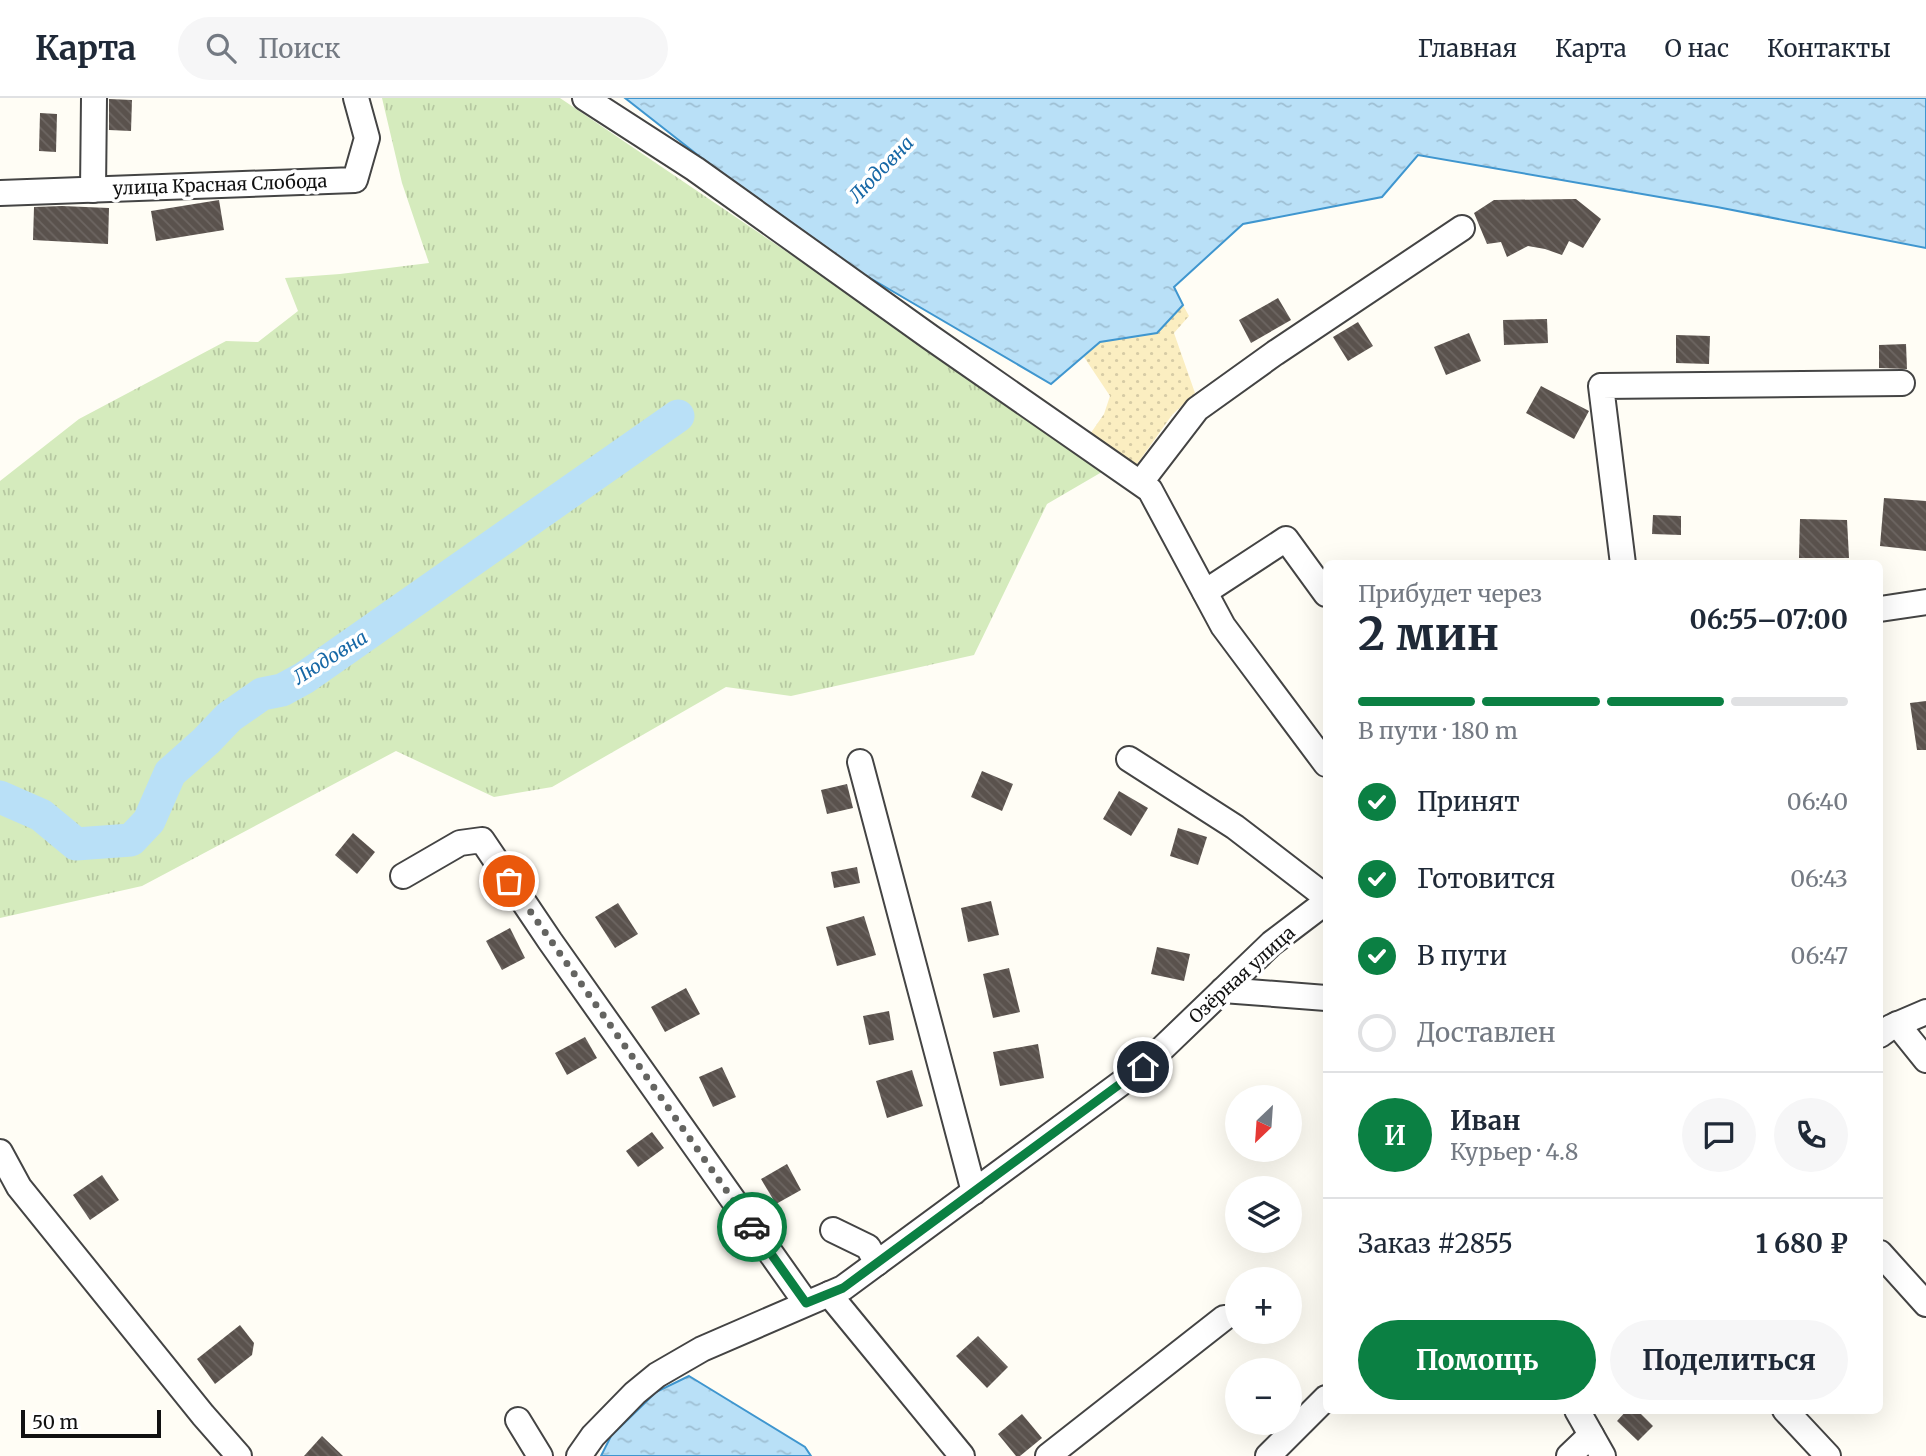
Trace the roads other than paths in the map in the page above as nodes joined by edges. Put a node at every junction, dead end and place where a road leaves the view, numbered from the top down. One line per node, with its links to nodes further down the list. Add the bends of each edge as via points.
1 (94, 98): 4 (street)
2 (356, 98): 4 (street, улица Красная Слобода, via 367,138 355,180)
3 (585, 98): 8 (street, via 695,169)
4 (93, 190): 5 (street, улица Красная Слобода)
5 (0, 193)
6 (1462, 228): 8 (street, via 1197,410)
7 (1902, 383): 9 (street, via 1601,386)
8 (1141, 482): 11 (street, via 1150,490)
9 (1623, 560)
10 (1323, 590): 11 (street, via 1286,539)
11 (1205, 592): 15 (street, via 1223,626)
12 (1926, 602): 13 (street)
13 (1883, 609)
14 (1129, 759): 18 (street, via 1235,827)
15 (1323, 760)
16 (860, 762): 26 (street)
17 (403, 876): 31 (street, via 460,843 482,840)
18 (1323, 897)
19 (1323, 901): 20 (street, Озёрная улица)
20 (1223, 990): 21 (street); 26 (street, Озёрная улица, via 1143,1067)
21 (1323, 998)
22 (1926, 1012): 23 (street)
23 (1888, 1030): 24 (street)
24 (1926, 1060)
25 (0, 1152): 39 (street, via 19,1187)
26 (974, 1192): 28 (street, Озёрная улица)
27 (833, 1230): 28 (street)
28 (872, 1249): 30 (street, Озёрная улица, via 843,1288)
29 (1883, 1256): 32 (street)
30 (829, 1294): 31 (street, Озёрная улица); 42 (street)
31 (806, 1303): 41 (street, Озёрная улица, via 702,1349 657,1375 601,1428)
32 (1926, 1304)
33 (1224, 1318): 43 (street)
34 (1323, 1401): 44 (street)
35 (1579, 1414): 38 (street)
36 (1789, 1414): 46 (street)
37 (518, 1420): 40 (street)
38 (1597, 1445): 45 (street)
39 (239, 1456)
40 (540, 1456)
41 (579, 1456)
42 (962, 1456)
43 (1048, 1456)
44 (1268, 1456)
45 (1569, 1456)
46 (1828, 1456)

